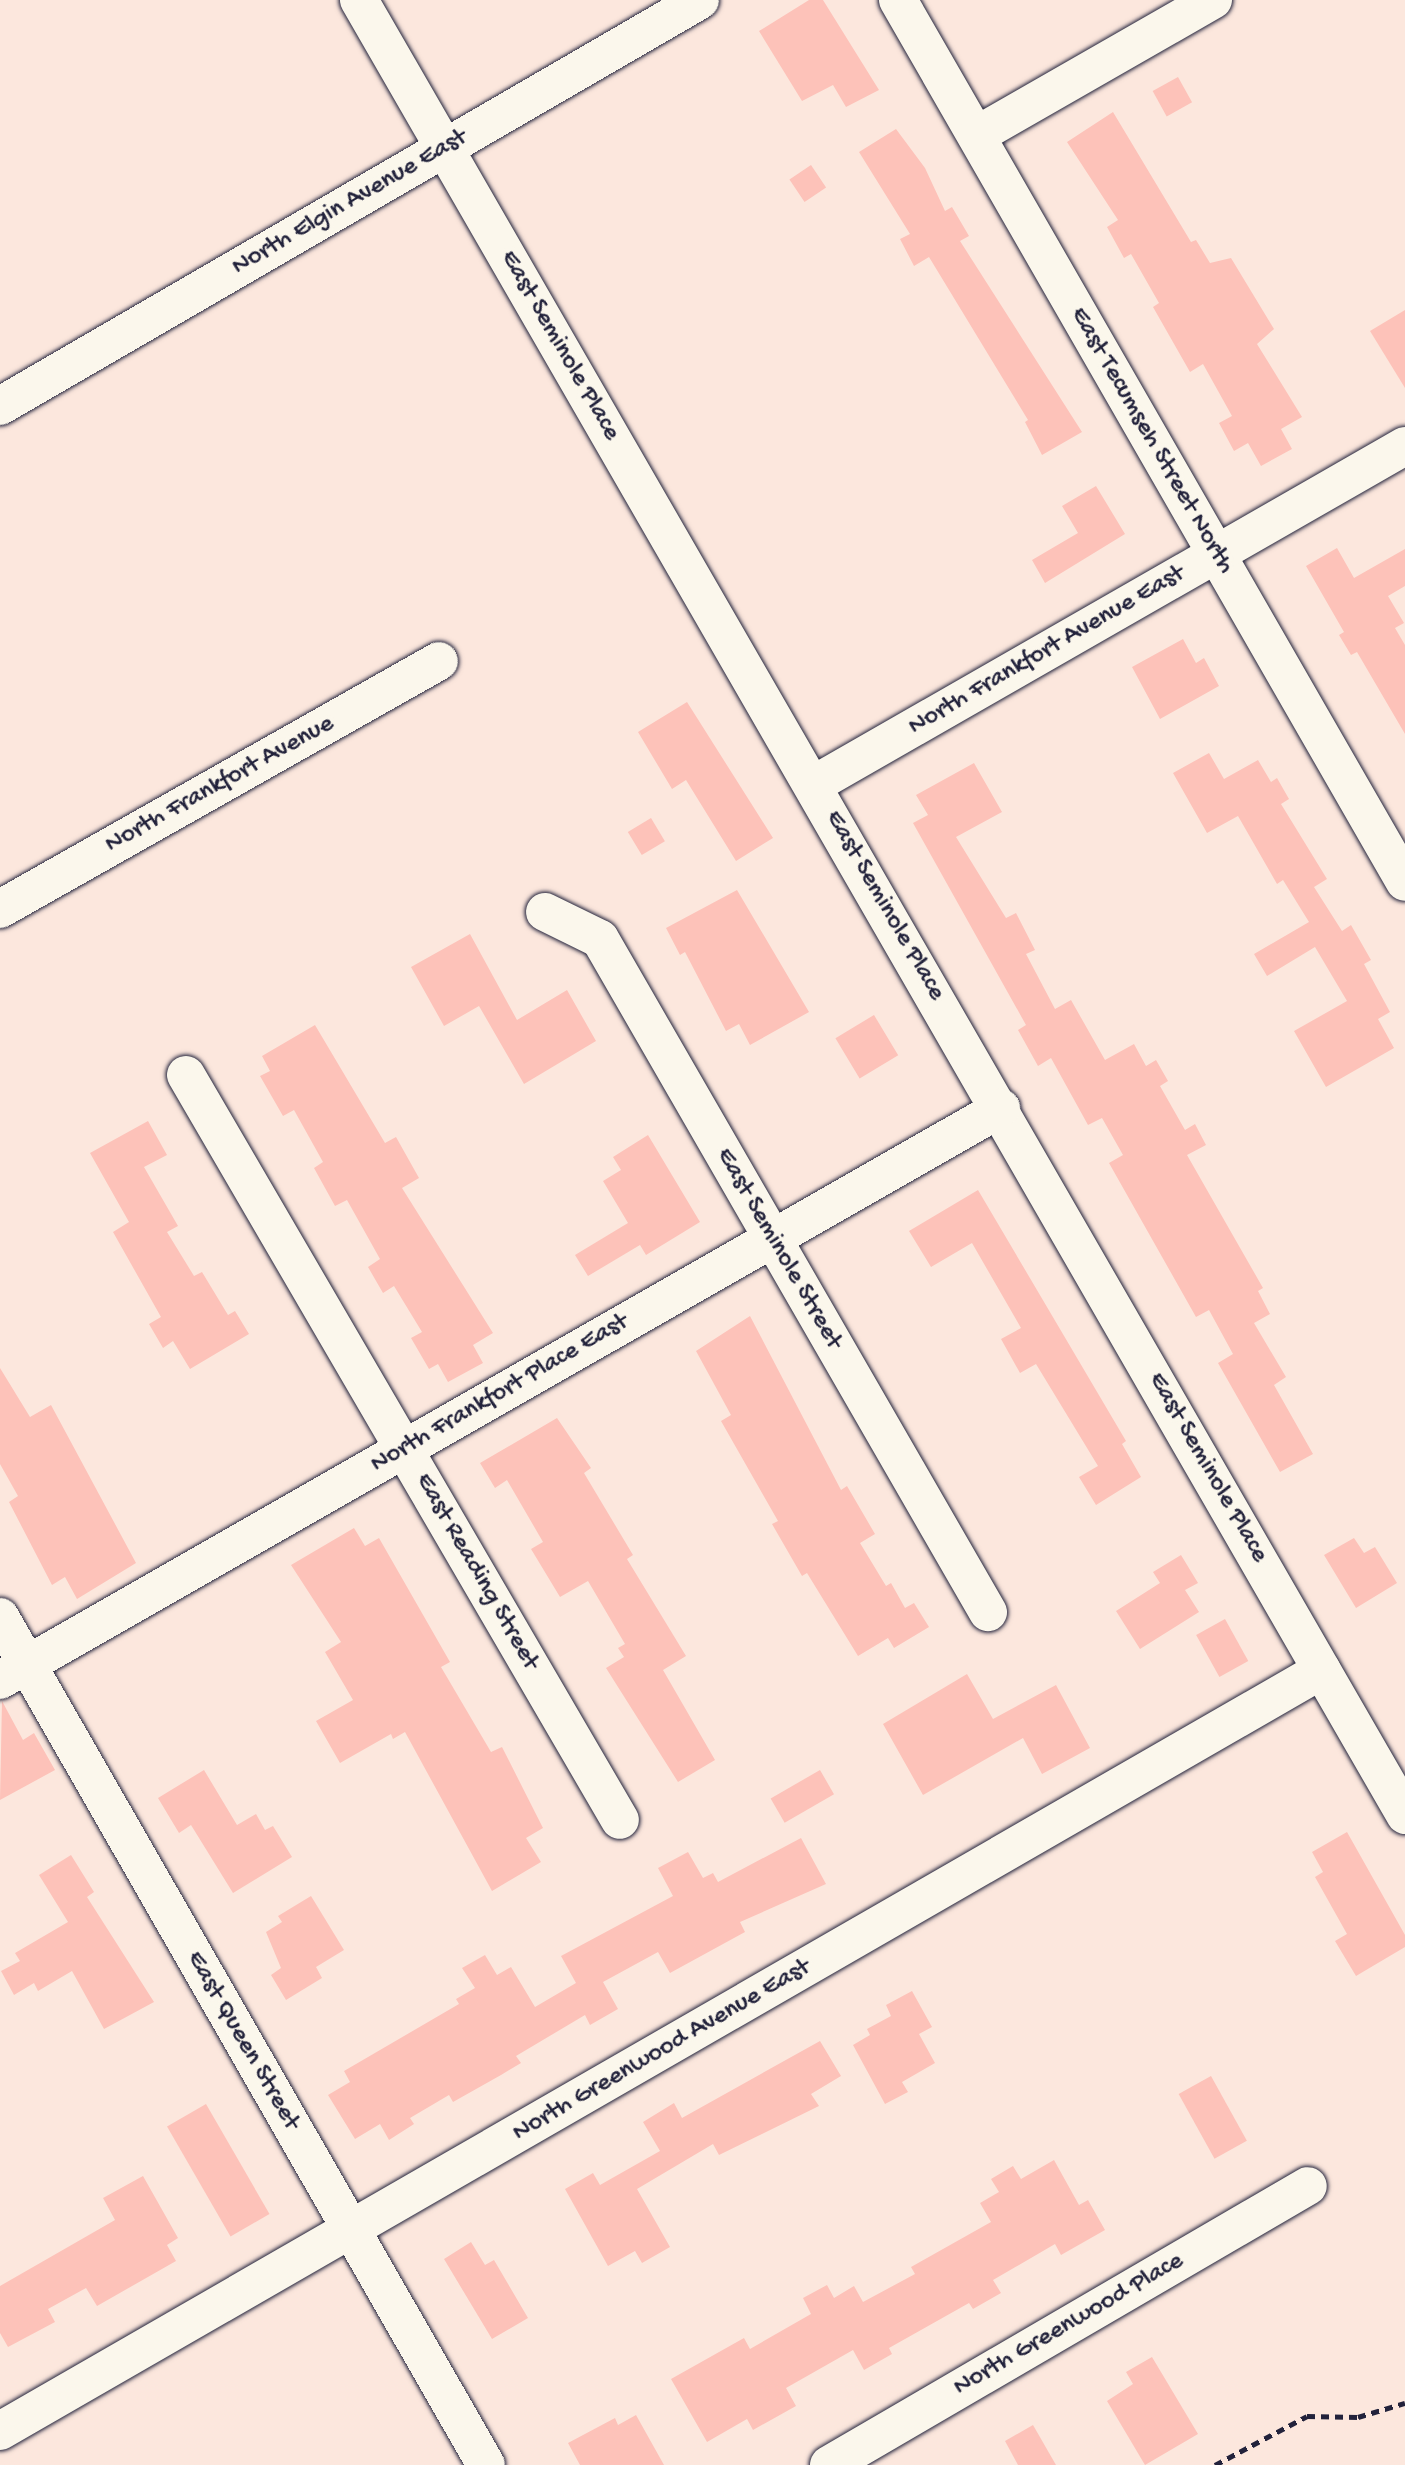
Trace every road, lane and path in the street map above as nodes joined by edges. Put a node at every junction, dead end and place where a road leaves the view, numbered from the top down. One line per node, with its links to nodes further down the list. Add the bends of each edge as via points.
1 (359, 0): 6 (street, East Seminole Place)
2 (700, 0): 6 (street, North Elgin Avenue East)
3 (898, 0): 5 (street, East Tecumseh Street North)
4 (1213, 0): 5 (street)
5 (977, 135): 9 (street, East Tecumseh Street North)
6 (444, 149): 7 (street, North Elgin Avenue East); 11 (street, East Seminole Place)
7 (0, 406)
8 (1405, 446): 9 (street, North Frankfort Avenue East)
9 (1216, 554): 11 (street, North Frankfort Avenue East); 12 (street, East Tecumseh Street North)
10 (439, 661): 13 (street, North Frankfort Avenue)
11 (813, 785): 16 (street, East Seminole Place)
12 (1405, 882)
13 (0, 909)
14 (545, 912): 17 (street, East Seminole Street, via 600,939)
15 (186, 1075): 18 (street, East Reading Street)
16 (1001, 1108): 17 (street, North Frankfort Place East); 21 (street, East Seminole Place)
17 (771, 1237): 18 (street, North Frankfort Place East); 19 (street, East Seminole Street)
18 (404, 1449): 22 (street, North Frankfort Place East); 24 (street, East Reading Street)
19 (988, 1612)
20 (0, 1617): 22 (street, East Queen Street)
21 (1322, 1670): 23 (street, East Seminole Place); 26 (street, North Greenwood Avenue East)
22 (14, 1672): 26 (street, East Queen Street)
23 (1405, 1815)
24 (620, 1820)
25 (1308, 2186): 30 (street, North Greenwood Place)
26 (350, 2231): 28 (street, North Greenwood Avenue East); 29 (street, East Queen Street)
27 (1405, 2403): 31 (path, via 1358,2417 1307,2416)
28 (0, 2431)
29 (486, 2465)
30 (829, 2465)
31 (1215, 2465)

